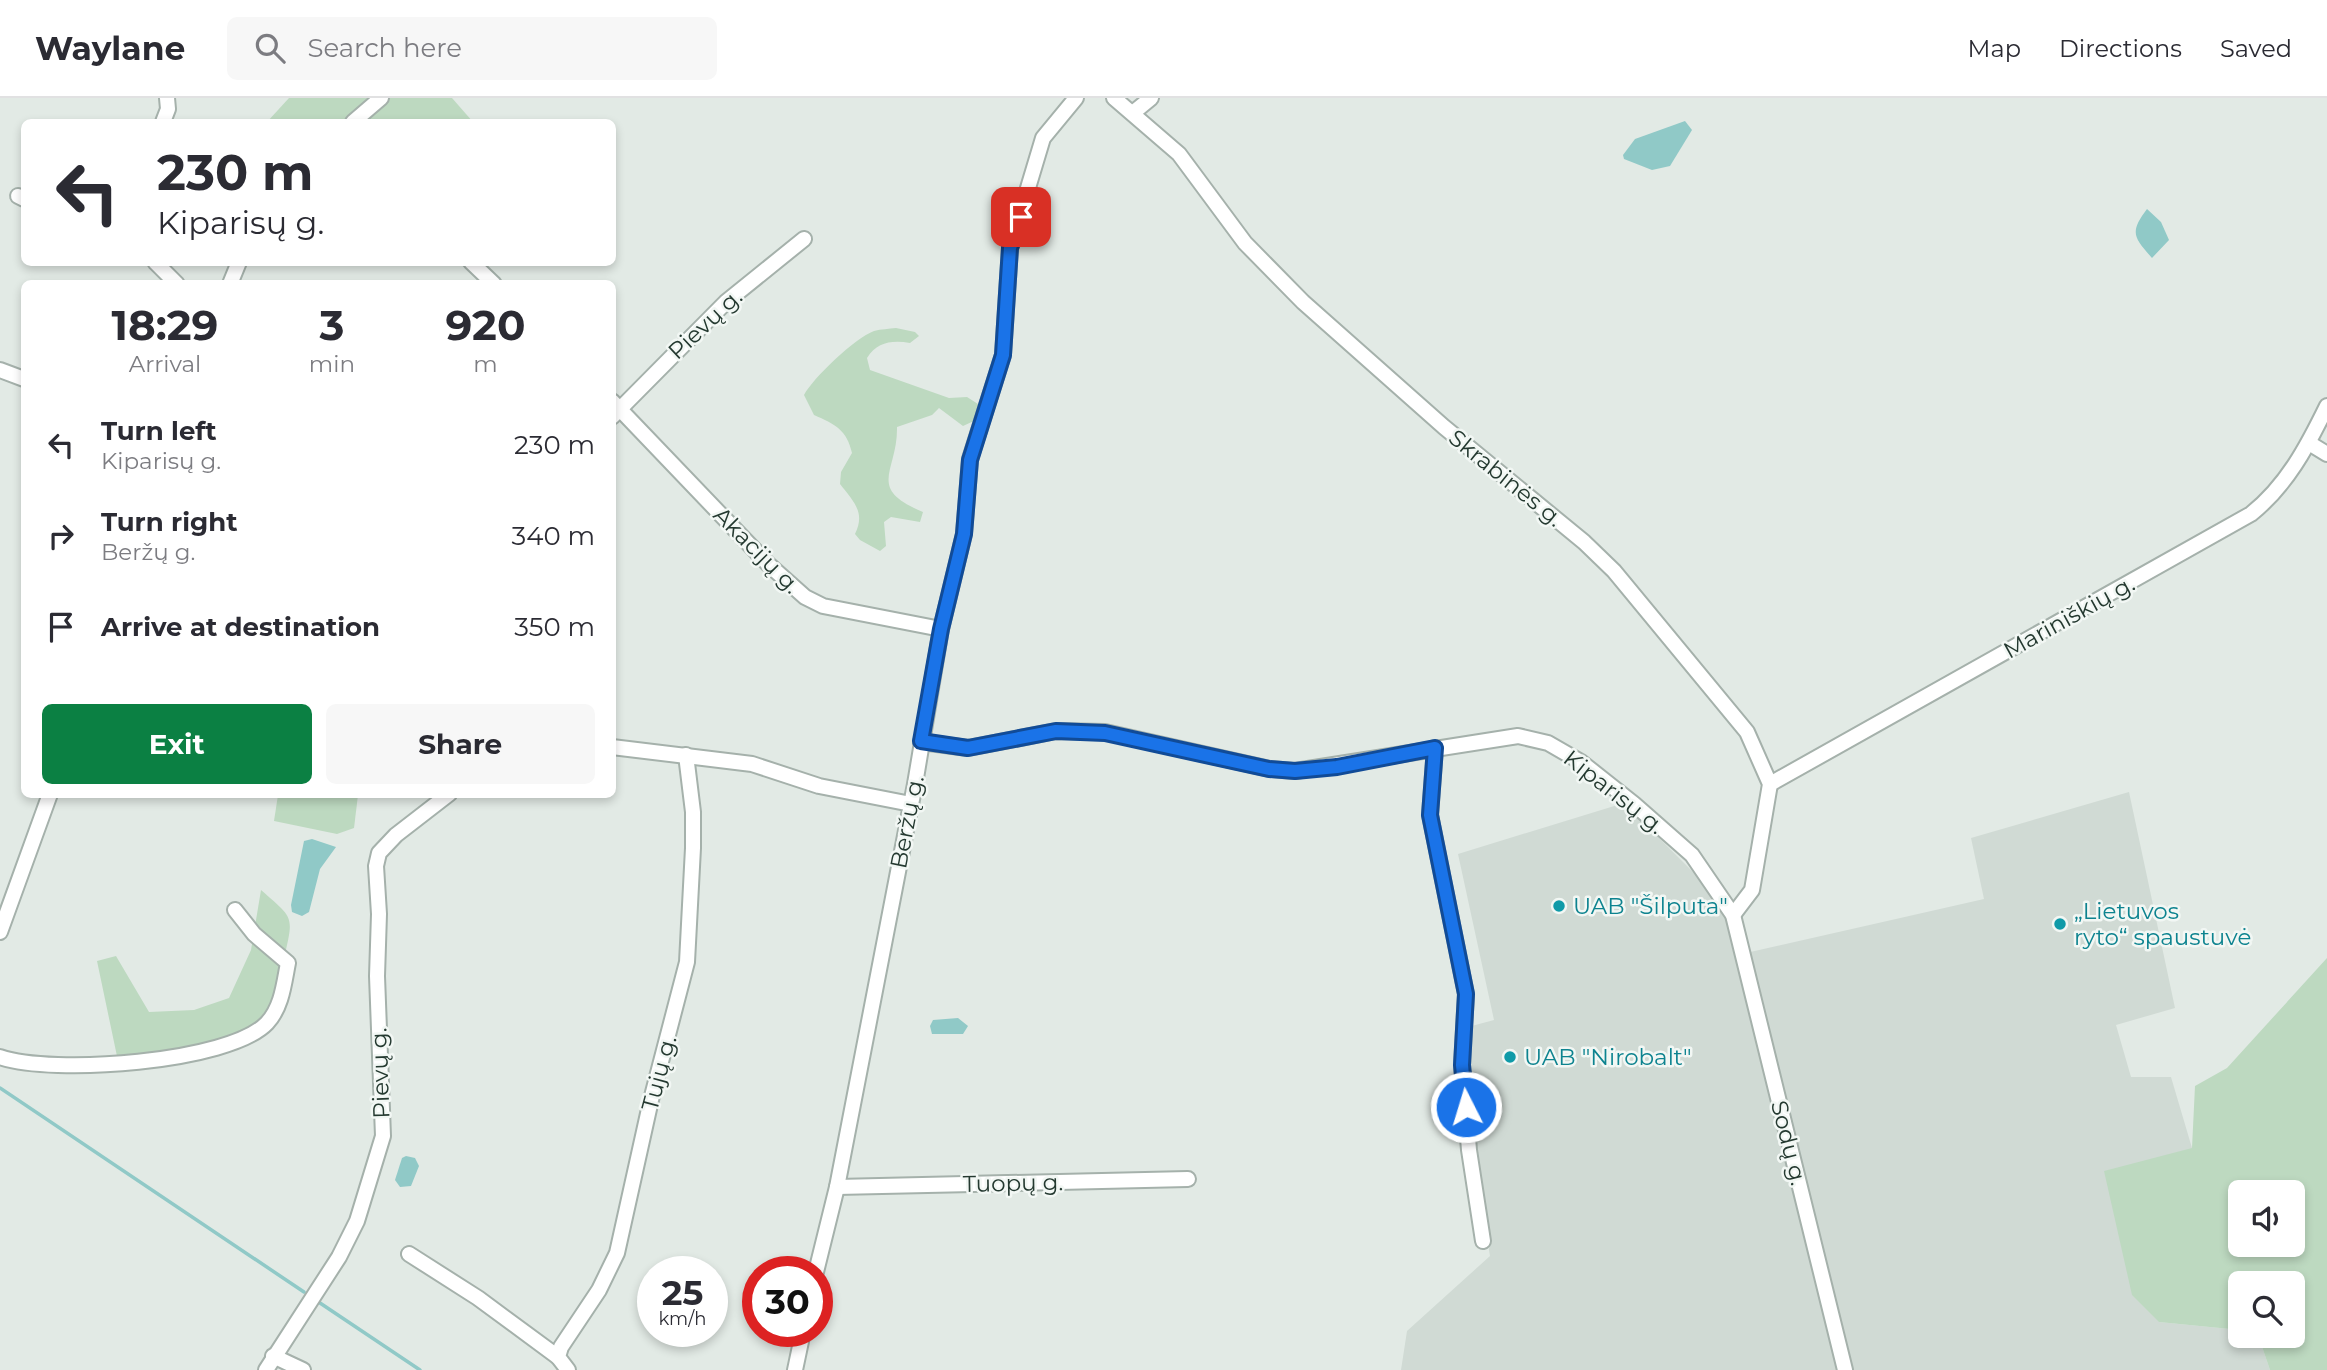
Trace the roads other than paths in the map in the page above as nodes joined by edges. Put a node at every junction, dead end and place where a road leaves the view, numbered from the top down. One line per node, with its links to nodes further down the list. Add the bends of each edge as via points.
1 (167, 98): 7 (street)
2 (381, 98): 8 (street)
3 (1076, 98): 21 (street, Beržų g., via 1043,138 1010,248 1003,355 970,460 964,534)
4 (1114, 98): 6 (street, Skrabinės g.)
5 (1151, 98): 6 (street)
6 (1134, 112): 26 (street, Skrabinės g., via 1179,154 1245,243 1303,302 1614,571 1747,732)
7 (164, 119)
8 (356, 119)
9 (804, 239): 17 (street, Pievų g., via 726,302)
10 (159, 266): 12 (street)
11 (475, 266): 13 (street)
12 (173, 280)
13 (490, 280)
14 (0, 370): 15 (street)
15 (21, 378)
16 (2327, 406): 19 (street, Mariniškių g.)
17 (616, 408)
18 (616, 410): 21 (street, Akacijų g., via 805,597 823,606)
19 (2309, 443): 20 (street); 26 (street, Mariniškių g., via 2276,494 2251,514)
20 (2327, 454)
21 (941, 629): 22 (street, Beržų g.)
22 (921, 741): 24 (street, Kiparisų g., via 968,748 1056,731 1105,733 1295,771); 29 (street, Beržų g.)
23 (616, 747): 25 (street)
24 (1435, 748): 31 (street, Kiparisų g., via 1518,736 1548,743 1581,762 1692,855); 36 (street, via 1430,815 1466,994 1462,1065)
25 (685, 755): 29 (street, via 752,764 819,786); 41 (street, Tujų g., via 693,848 687,962 650,1100 617,1253)
26 (1770, 784): 31 (street, via 1752,890)
27 (49, 798): 32 (street)
28 (444, 798): 40 (street, Pievų g., via 379,853 377,976 383,1136 358,1221 318,1292)
29 (911, 804): 35 (street, Beržų g.)
30 (235, 909): 33 (street, via 254,934 288,962 275,1013 253,1034 140,1064 28,1063)
31 (1733, 915): 46 (street, Sodų g.)
32 (0, 932)
33 (0, 1057)
34 (1188, 1179): 35 (street, Tuopų g.)
35 (837, 1187): 38 (street, Beržų g.)
36 (1483, 1241)
37 (409, 1254): 41 (street)
38 (820, 1256)
39 (800, 1347): 45 (street)
40 (273, 1356): 42 (street); 43 (street)
41 (558, 1357): 44 (street)
42 (265, 1370)
43 (303, 1370)
44 (568, 1370)
45 (795, 1370)
46 (1845, 1370)

